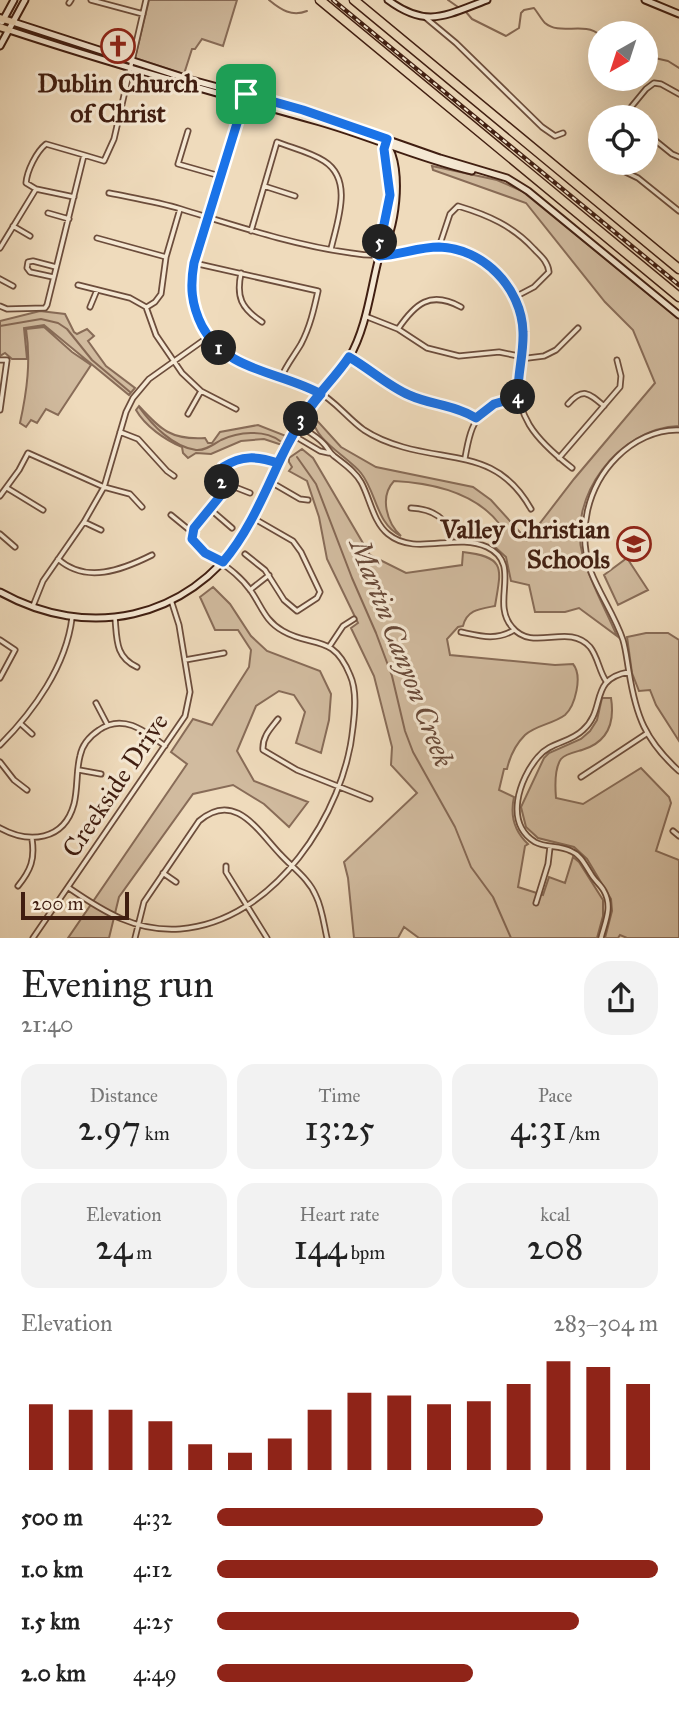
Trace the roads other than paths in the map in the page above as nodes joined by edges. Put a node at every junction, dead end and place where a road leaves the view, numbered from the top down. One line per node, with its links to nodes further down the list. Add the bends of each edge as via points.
1 (14, 0): 17 (street)
2 (26, 0): 16 (street)
3 (91, 0): 12 (street)
4 (115, 0): 12 (street)
5 (146, 0): 13 (street)
6 (312, 0): 18 (highway)
7 (320, 0): 18 (highway)
8 (354, 0): 57 (highway)
9 (388, 0): 15 (street, via 409,14)
10 (488, 0): 15 (street)
11 (645, 0): 14 (street)
12 (114, 7): 13 (street)
13 (143, 14): 21 (street)
14 (679, 14)
15 (426, 18): 29 (street, via 542,127 555,136)
16 (13, 22): 17 (main road); 19 (street); 21 (street)
17 (1, 23): 19 (main road)
18 (354, 29): 64 (highway)
19 (9, 30): 20 (street); 21 (street)
20 (0, 46)
21 (130, 64): 22 (street); 23 (street); 32 (street, via 114,139 104,161)
22 (204, 83): 23 (street); 24 (street)
23 (188, 85): 26 (street)
24 (246, 94): 26 (street); 30 (street)
25 (679, 94): 27 (street, via 654,83)
26 (243, 102): 30 (street); 35 (street)
27 (633, 105)
28 (188, 131): 35 (street, via 178,164)
29 (563, 133)
30 (387, 142): 53 (street, via 390,195); 70 (street, via 516,183)
31 (658, 143): 33 (street)
32 (83, 155): 37 (street, via 46,144 26,177 26,183); 40 (street)
33 (679, 157)
34 (632, 175): 42 (street)
35 (220, 176): 44 (street)
36 (264, 186): 39 (street); 47 (street); 52 (street, via 277,142 331,166 342,195)
37 (36, 189): 40 (street); 46 (street)
38 (109, 193): 41 (street)
39 (295, 196)
40 (74, 197): 45 (street)
41 (180, 209): 44 (street); 54 (street)
42 (679, 211)
43 (48, 213): 45 (street)
44 (206, 218): 47 (street); 55 (street)
45 (69, 219): 56 (street)
46 (13, 226): 48 (street); 50 (street)
47 (251, 232): 52 (street)
48 (30, 236)
49 (97, 238): 54 (street)
50 (0, 247)
51 (439, 247): 53 (street); 65 (street, via 482,261 501,277); 65 (street, via 450,214 458,206 516,232 545,261 549,272)
52 (331, 249): 53 (street)
53 (379, 256): 71 (street)
54 (166, 257): 68 (street, via 161,294)
55 (194, 263): 58 (street); 75 (street, via 193,303)
56 (56, 267): 59 (street); 59 (street, via 28,262 30,272)
57 (679, 268)
58 (241, 273): 72 (street, via 241,302); 81 (street, via 318,291 310,324)
59 (53, 277): 66 (street, via 45,307)
60 (0, 279): 62 (street)
61 (78, 285): 63 (street)
62 (13, 286)
63 (97, 290): 67 (street); 68 (street)
64 (679, 297)
65 (515, 298): 76 (street, via 523,331)
66 (0, 306)
67 (90, 307)
68 (146, 307): 79 (street, via 156,335)
69 (461, 307): 74 (street, via 437,299 422,302)
70 (679, 315)
71 (365, 316): 74 (street); 77 (street)
72 (262, 322)
73 (578, 328): 76 (street, via 551,354)
74 (398, 329): 76 (street, via 427,348 449,355 499,352)
75 (208, 337): 79 (street); 81 (street, via 226,355)
76 (520, 356): 84 (street)
77 (349, 357): 83 (street); 90 (street, via 408,395)
78 (0, 360): 88 (street, via 7,360)
79 (173, 360): 82 (street); 93 (street, via 133,398)
80 (617, 360): 86 (street, via 621,384)
81 (281, 378): 83 (street)
82 (201, 391): 87 (street); 89 (street)
83 (321, 394): 91 (street); 96 (street, via 363,429 387,442)
84 (518, 397): 90 (street, via 494,404); 97 (street, via 533,432)
85 (568, 404): 86 (street, via 585,393)
86 (604, 406): 97 (street)
87 (236, 409)
88 (0, 410)
89 (188, 414)
90 (476, 418): 96 (street)
91 (298, 425): 94 (street); 95 (street, via 325,444)
92 (679, 429): 141 (street, via 649,436 620,454 598,482 587,510 584,537 588,561 622,637)
93 (120, 432): 100 (street, via 138,439); 103 (street)
94 (293, 435): 95 (street); 98 (street)
95 (331, 454): 120 (street, via 360,480 377,520 389,535 409,544)
96 (465, 458): 111 (street, via 498,472)
97 (559, 458): 99 (street)
98 (278, 463): 101 (street); 102 (street, via 259,456 236,458 223,467)
99 (572, 468)
100 (174, 476)
101 (269, 481): 107 (street); 114 (street)
102 (222, 482): 105 (street); 110 (street, via 221,495)
103 (104, 487): 104 (street, via 28,453); 108 (street, via 130,494); 115 (street)
104 (7, 488): 106 (street); 112 (street)
105 (250, 493)
106 (0, 496)
107 (308, 499)
108 (142, 507)
109 (411, 508): 120 (street, via 435,513 449,531)
110 (210, 509): 116 (street); 118 (street)
111 (531, 509)
112 (43, 510)
113 (172, 515): 118 (street)
114 (253, 518): 125 (street); 126 (street, via 293,541 320,592 297,611 284,600)
115 (84, 522): 117 (street); 124 (street)
116 (232, 528)
117 (101, 530)
118 (193, 533): 125 (street, via 192,539 205,553)
119 (0, 534): 121 (street)
120 (450, 541): 134 (street, via 483,545 499,556 506,574 503,611)
121 (15, 547)
122 (152, 555): 124 (street, via 132,566 93,573 77,572)
123 (245, 555): 126 (street)
124 (58, 559): 130 (street)
125 (223, 562): 127 (street); 129 (street, via 204,582)
126 (269, 575): 127 (street)
127 (250, 590): 137 (street, via 263,615 279,629)
128 (0, 592): 130 (street)
129 (171, 600): 132 (street); 139 (street, Creekside Drive)
130 (33, 607): 131 (street)
131 (72, 618): 132 (street); 146 (street, via 70,638 61,657)
132 (116, 618): 140 (street, via 118,650)
133 (354, 619): 137 (street, via 343,626)
134 (514, 630): 135 (street, via 490,638); 143 (street, via 532,639 568,636 582,640 593,651)
135 (461, 632)
136 (0, 640): 142 (street, via 17,649)
137 (329, 647): 157 (street, via 345,664 354,691 352,736)
138 (224, 653): 139 (street)
139 (186, 660): 151 (street, Creekside Drive, via 190,692 185,716)
140 (136, 667)
141 (629, 672): 143 (street); 149 (street, via 637,715)
142 (0, 678)
143 (606, 681): 164 (street, via 587,726 542,752 522,787 516,810 521,827 534,841)
144 (96, 703): 147 (street)
145 (278, 719): 157 (street, via 262,742 263,750)
146 (21, 724): 148 (street); 150 (street)
147 (107, 724): 151 (street, via 131,724); 153 (street, via 84,745)
148 (32, 734)
149 (646, 734): 154 (street); 156 (street)
150 (0, 745)
151 (165, 746): 170 (street, Creekside Drive)
152 (0, 762): 158 (street)
153 (79, 770): 155 (street); 163 (street, via 68,817 45,836)
154 (679, 771)
155 (101, 774)
156 (581, 777)
157 (339, 788): 159 (street); 166 (street, via 318,831)
158 (27, 790)
159 (370, 799)
160 (0, 828): 163 (street)
161 (673, 831): 162 (street)
162 (679, 836)
163 (32, 839): 169 (street, via 32,865)
164 (550, 847): 171 (street); 178 (street, via 574,852 606,894 608,909)
165 (226, 866): 172 (street)
166 (291, 866): 167 (street, via 255,824 236,812 219,810 199,821); 172 (street); 177 (street, via 317,897)
167 (163, 873): 168 (street); 173 (street, via 144,902)
168 (176, 882)
169 (18, 886)
170 (69, 888): 173 (street, via 110,915); 174 (street, Creekside Drive)
171 (536, 903)
172 (248, 904): 173 (street, via 193,927); 176 (street)
173 (138, 926): 175 (street)
174 (33, 938)
175 (135, 938)
176 (267, 938)
177 (327, 938)
178 (601, 938)

